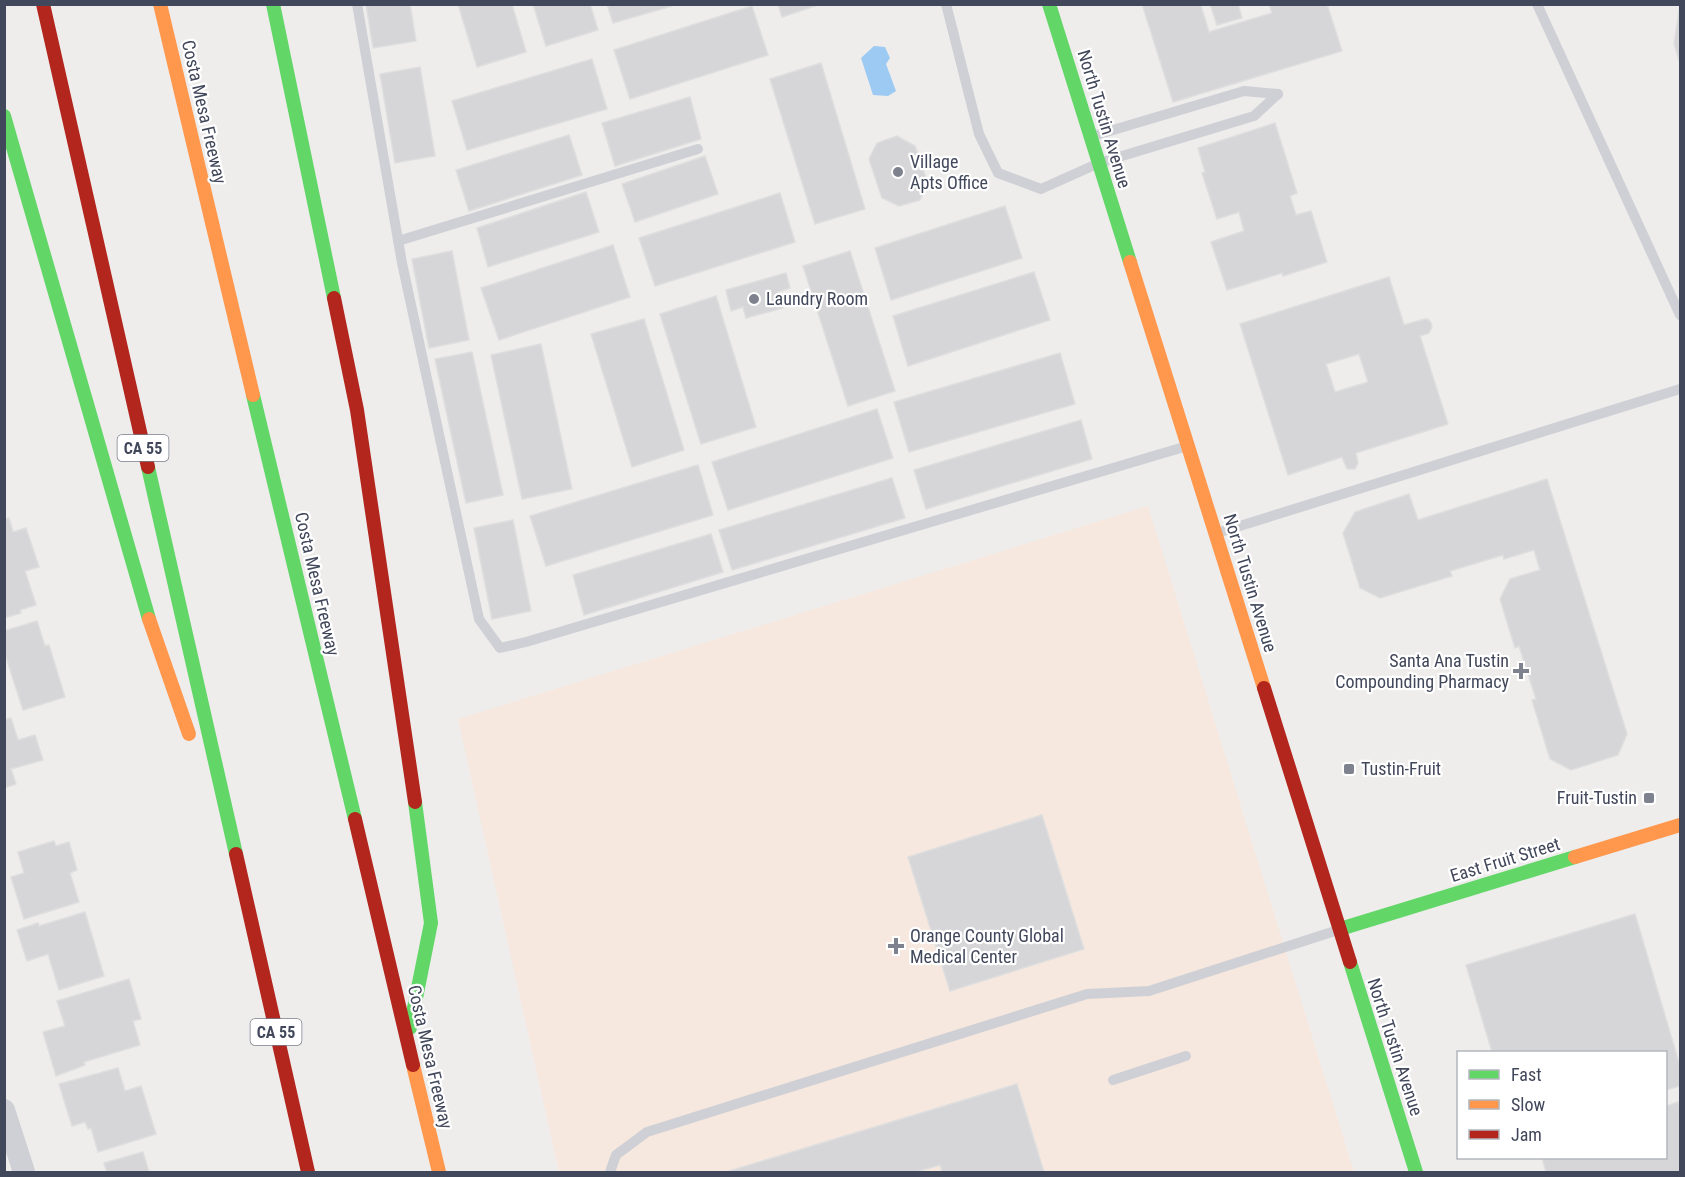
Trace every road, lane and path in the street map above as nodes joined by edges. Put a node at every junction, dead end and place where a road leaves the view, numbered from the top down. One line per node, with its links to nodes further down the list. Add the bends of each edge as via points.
1 (43, 4): 20 (main road, CA 55)
2 (160, 4): 22 (main road, Costa Mesa Freeway)
3 (273, 4): 22 (main road, via 357,410 411,767 431,923)
4 (357, 4): 12 (lane)
5 (946, 4): 11 (lane, via 979,134 998,173 1041,189)
6 (1049, 4): 9 (main road, North Tustin Avenue)
7 (1537, 4): 13 (lane)
8 (4, 116): 17 (main road, via 148,615)
9 (1090, 136): 11 (main road, North Tustin Avenue); 11 (lane, via 1244,91 1278,94 1254,116)
10 (698, 149): 12 (lane)
11 (1099, 163): 15 (main road, North Tustin Avenue)
12 (398, 241): 15 (lane, via 479,620 500,648)
13 (1680, 315)
14 (1680, 389): 16 (lane)
15 (1188, 446): 16 (main road, North Tustin Avenue)
16 (1215, 534): 21 (main road, North Tustin Avenue)
17 (194, 748)
18 (205, 781): 20 (main road)
19 (1680, 825): 21 (main road, East Fruit Street)
20 (243, 892): 27 (main road, CA 55)
21 (1340, 929): 29 (lane, via 1149,991 1087,994 646,1132 616,1155); 30 (main road, North Tustin Avenue)
22 (408, 1039): 28 (main road, Costa Mesa Freeway)
23 (1186, 1056): 24 (lane)
24 (1113, 1080)
25 (4, 1110): 26 (street)
26 (24, 1173)
27 (308, 1173)
28 (439, 1173)
29 (610, 1173)
30 (1416, 1173)

